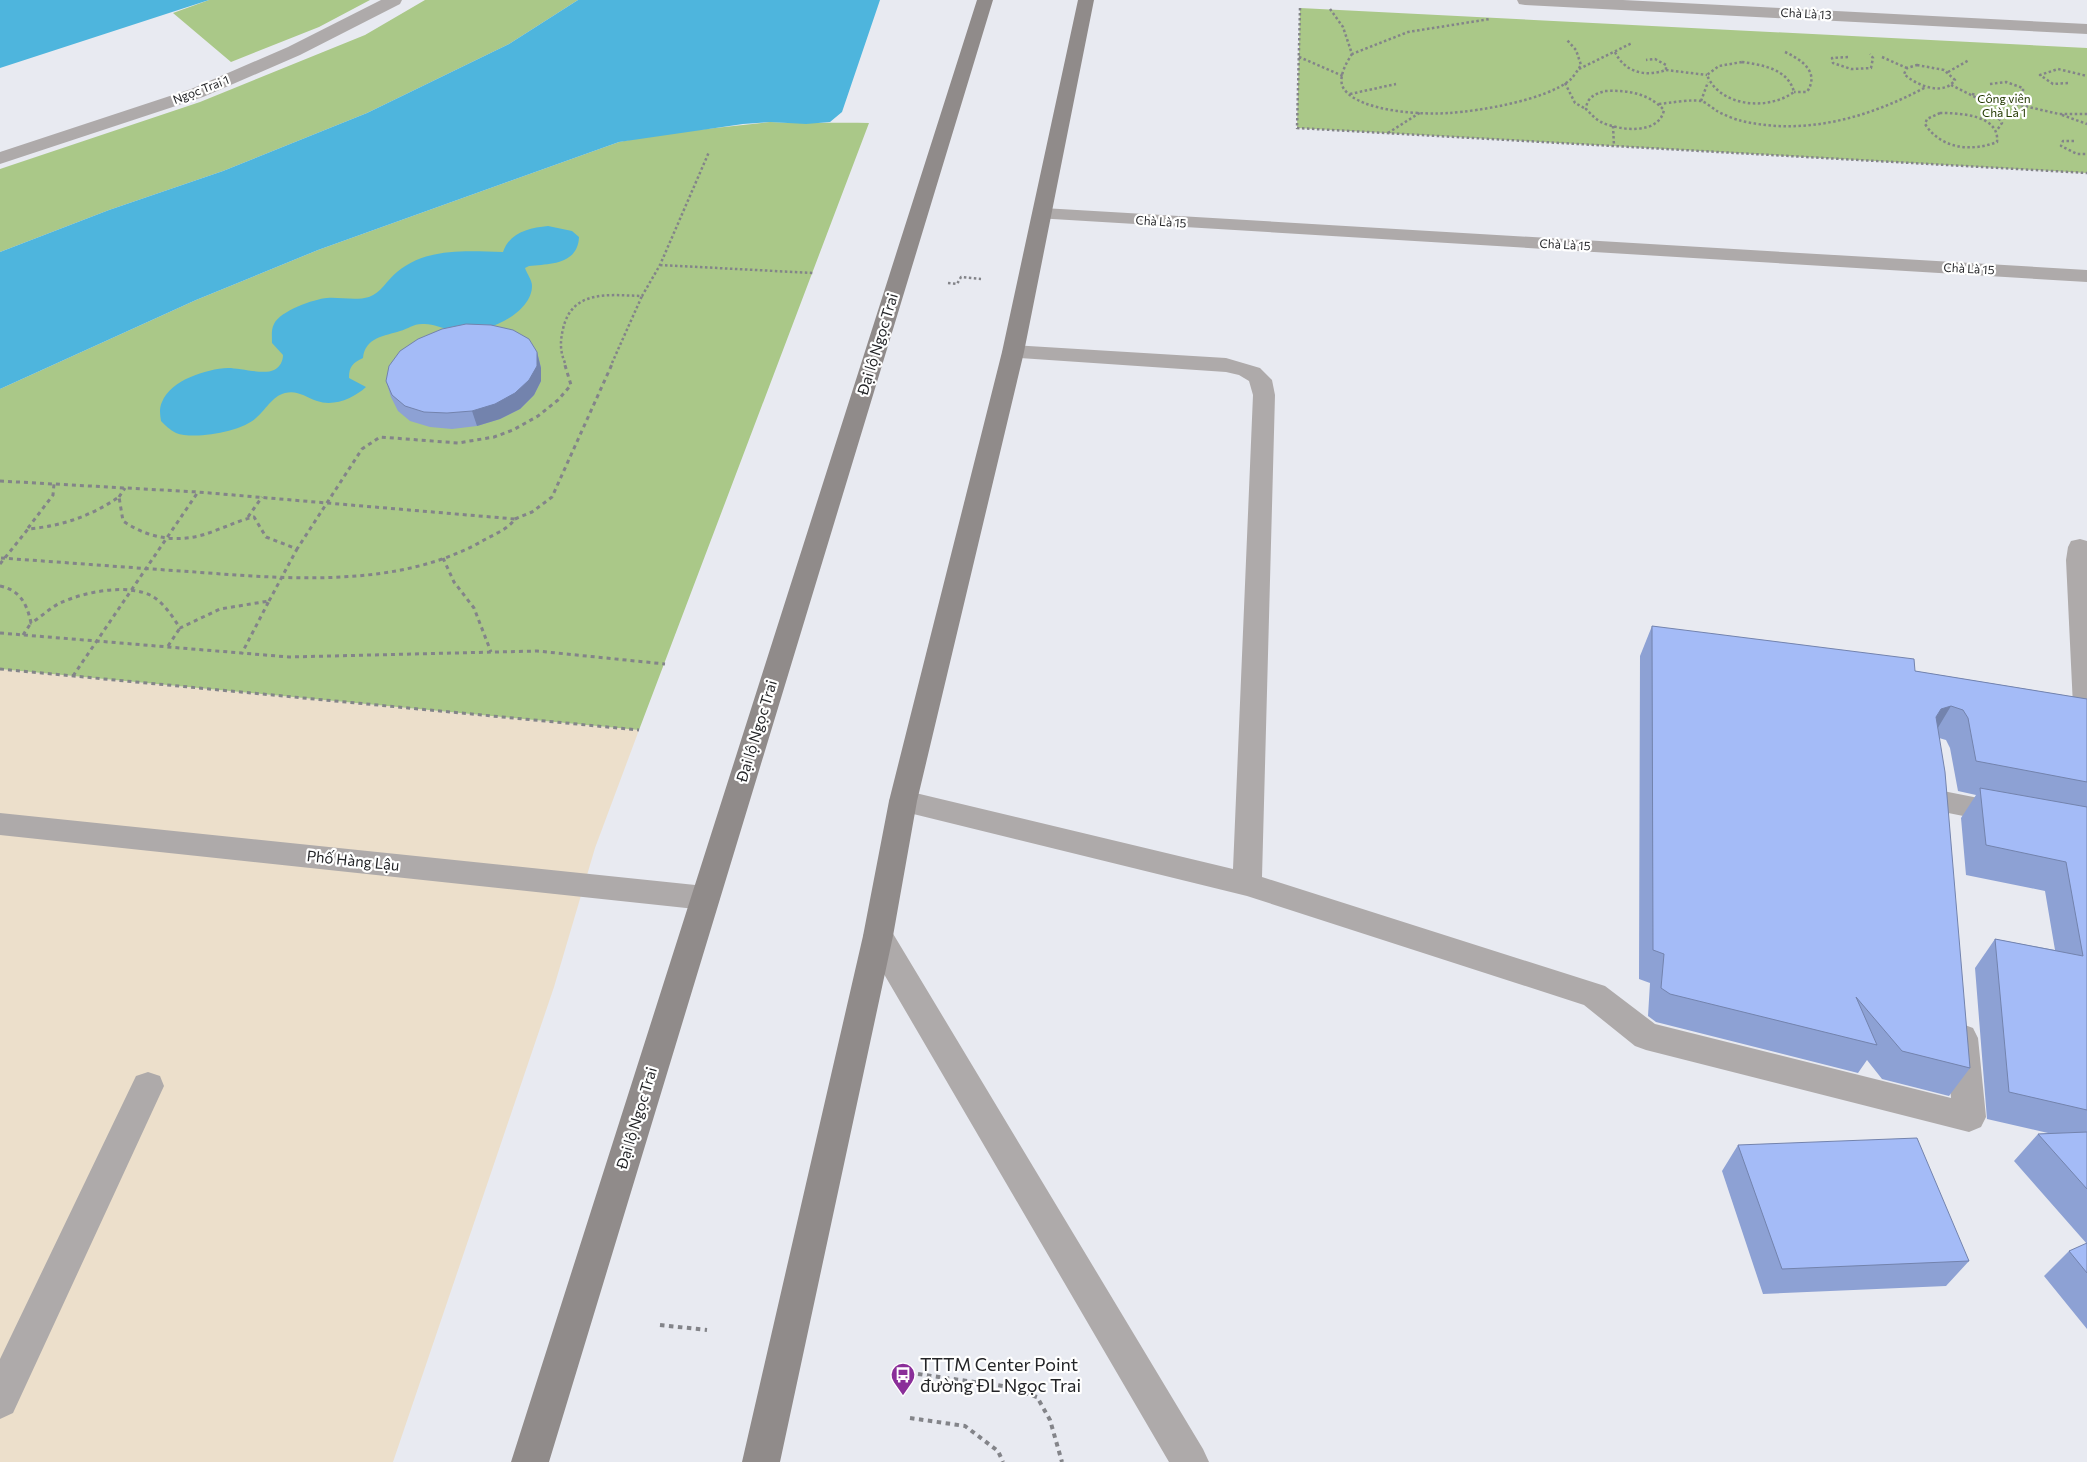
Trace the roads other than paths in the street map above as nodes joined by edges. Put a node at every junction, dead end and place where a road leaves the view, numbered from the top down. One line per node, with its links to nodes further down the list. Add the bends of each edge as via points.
1 (394, 0): 6 (street, Ngọc Trai 1, via 294,51 197,94)
2 (985, 0): 17 (main road, Đại lộ Ngọc Trai)
3 (1086, 0): 7 (main road)
4 (1525, 0): 5 (street, Chà Là 13)
5 (2087, 29)
6 (0, 158)
7 (1043, 214): 8 (street, Chà Là 15); 9 (main road)
8 (2087, 276)
9 (1013, 352): 12 (main road); 16 (street, via 1226,365 1258,376 1271,396 1260,758)
10 (2087, 549): 11 (street, via 2080,547 2079,560)
11 (2087, 706)
12 (903, 801): 16 (street); 18 (main road)
13 (2030, 817): 15 (street, via 1941,788)
14 (0, 824): 17 (street, Phố Hàng Lậu)
15 (1946, 831)
16 (1248, 884): 19 (street, via 1594,995 1646,1036 1969,1117)
17 (705, 898): 22 (main road, Đại lộ Ngọc Trai)
18 (878, 936): 23 (main road); 24 (street)
19 (1960, 1008)
20 (148, 1086): 21 (street)
21 (0, 1400)
22 (530, 1462)
23 (761, 1462)
24 (1190, 1462)

